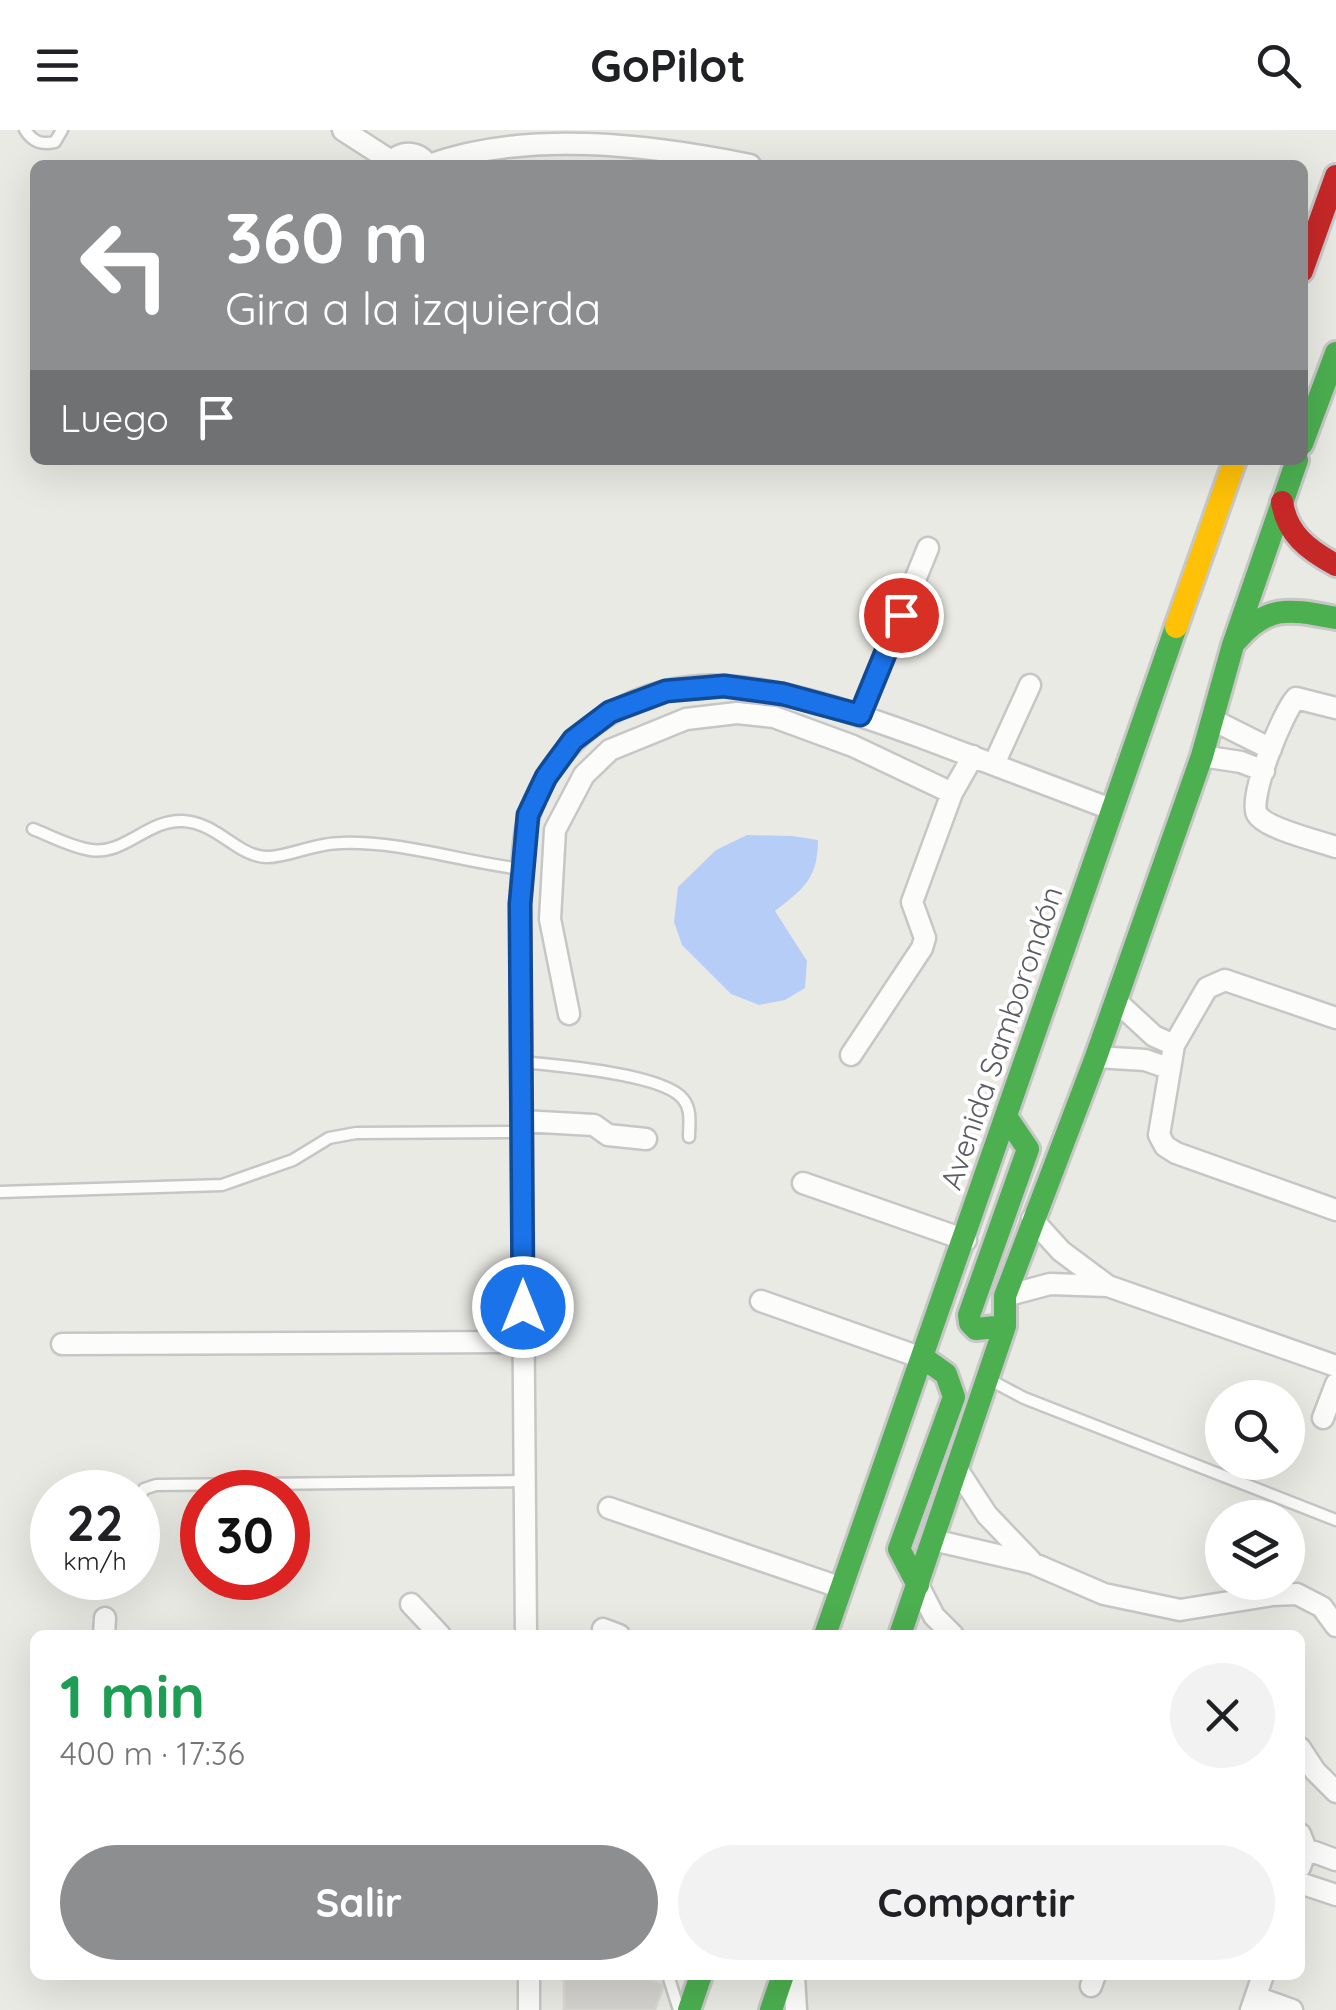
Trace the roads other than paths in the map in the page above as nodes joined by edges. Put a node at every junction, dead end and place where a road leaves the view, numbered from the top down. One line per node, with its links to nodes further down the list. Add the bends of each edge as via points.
1 (25, 130): 2 (lane, via 45,144)
2 (62, 130)
3 (343, 130): 4 (street)
4 (386, 160)
5 (395, 160): 6 (street, via 407,153)
6 (423, 160)
7 (436, 160): 8 (street, via 502,136 540,134 592,136)
8 (723, 160)
9 (1336, 176): 10 (main road)
10 (1308, 252)
11 (1329, 384): 12 (main road)
12 (1308, 431)
13 (1233, 465): 30 (main road, Avenida Samborondón)
14 (1295, 465): 15 (main road)
15 (1282, 502): 17 (main road, via 1291,532); 19 (main road)
16 (928, 548): 22 (street)
17 (1336, 565)
18 (1336, 618): 19 (main road, via 1265,613)
19 (1233, 645): 23 (main road)
20 (1030, 685): 27 (street)
21 (1336, 708): 24 (street, via 1296,698)
22 (860, 715): 25 (street); 33 (street, via 724,686 666,691 610,712 573,740 546,777 528,815)
23 (1213, 720): 24 (street); 26 (main road)
24 (1271, 749): 28 (street)
25 (973, 756): 27 (street); 29 (street)
26 (1202, 756): 28 (street); 34 (main road)
27 (994, 764): 30 (street)
28 (1264, 770): 32 (street, via 1256,813 1266,823)
29 (952, 793): 35 (street, via 774,717 686,719 610,750 584,775 556,830 550,919); 38 (street, via 912,902 922,948)
30 (1112, 809): 42 (main road, Avenida Samborondón)
31 (33, 829): 33 (lane, via 105,850 176,820 210,826 255,856 315,844 367,843)
32 (1336, 847)
33 (523, 870): 40 (street)
34 (1115, 1000): 37 (street); 39 (main road)
35 (569, 1014)
36 (1336, 1018): 37 (street, via 1225,980 1207,988)
37 (1174, 1045): 41 (street)
38 (851, 1055)
39 (1096, 1057): 41 (street); 49 (main road)
40 (521, 1062): 43 (street); 44 (lane, via 662,1086 682,1096 690,1112)
41 (1168, 1068): 48 (street, via 1159,1135 1165,1146)
42 (1007, 1118): 50 (main road, Avenida Samborondón); 54 (main road, via 1028,1149 969,1315 976,1329)
43 (522, 1126): 45 (street, via 594,1126 608,1135); 47 (lane, via 329,1138 293,1160 222,1185); 55 (street)
44 (689, 1138)
45 (646, 1139)
46 (803, 1183): 50 (street)
47 (0, 1192)
48 (1336, 1210)
49 (1032, 1219): 51 (street); 52 (main road)
50 (966, 1240): 57 (main road, Avenida Samborondón)
51 (1108, 1286): 52 (street, via 1050,1284); 58 (street)
52 (1005, 1296): 54 (main road)
53 (761, 1300): 57 (street)
54 (1005, 1326): 59 (main road)
55 (524, 1342): 56 (street); 63 (street)
56 (62, 1344)
57 (925, 1359): 69 (main road, via 946,1371 954,1397 900,1549); 70 (main road, Avenida Samborondón)
58 (1336, 1366)
59 (987, 1378): 62 (main road); 66 (lane)
60 (1336, 1384): 61 (street)
61 (1323, 1418)
62 (956, 1470): 67 (main road); 68 (street)
63 (524, 1481): 64 (lane); 74 (street)
64 (160, 1485)
65 (609, 1508): 70 (street)
66 (1336, 1520)
67 (933, 1540): 68 (street); 69 (main road)
68 (1032, 1562): 72 (street, via 1104,1594 1180,1610 1297,1594 1322,1607)
69 (918, 1585): 76 (main road); 77 (street)
70 (842, 1588): 75 (main road, Avenida Samborondón)
71 (411, 1604): 73 (street)
72 (1336, 1626)
73 (435, 1630)
74 (526, 1630)
75 (827, 1630)
76 (902, 1630)
77 (948, 1630)
78 (1305, 1755): 79 (street)
79 (1336, 1792)
80 (1305, 1851): 81 (street)
81 (1336, 1860)
82 (1305, 1885): 83 (street)
83 (1336, 1895)
84 (529, 1980): 90 (street)
85 (670, 1980): 91 (lane)
86 (700, 1980): 92 (main road)
87 (781, 1980): 93 (main road)
88 (794, 1980): 94 (street)
89 (1254, 2003): 95 (street)
90 (529, 2010)
91 (679, 2010)
92 (689, 2010)
93 (771, 2010)
94 (796, 2010)
95 (1292, 2010)

